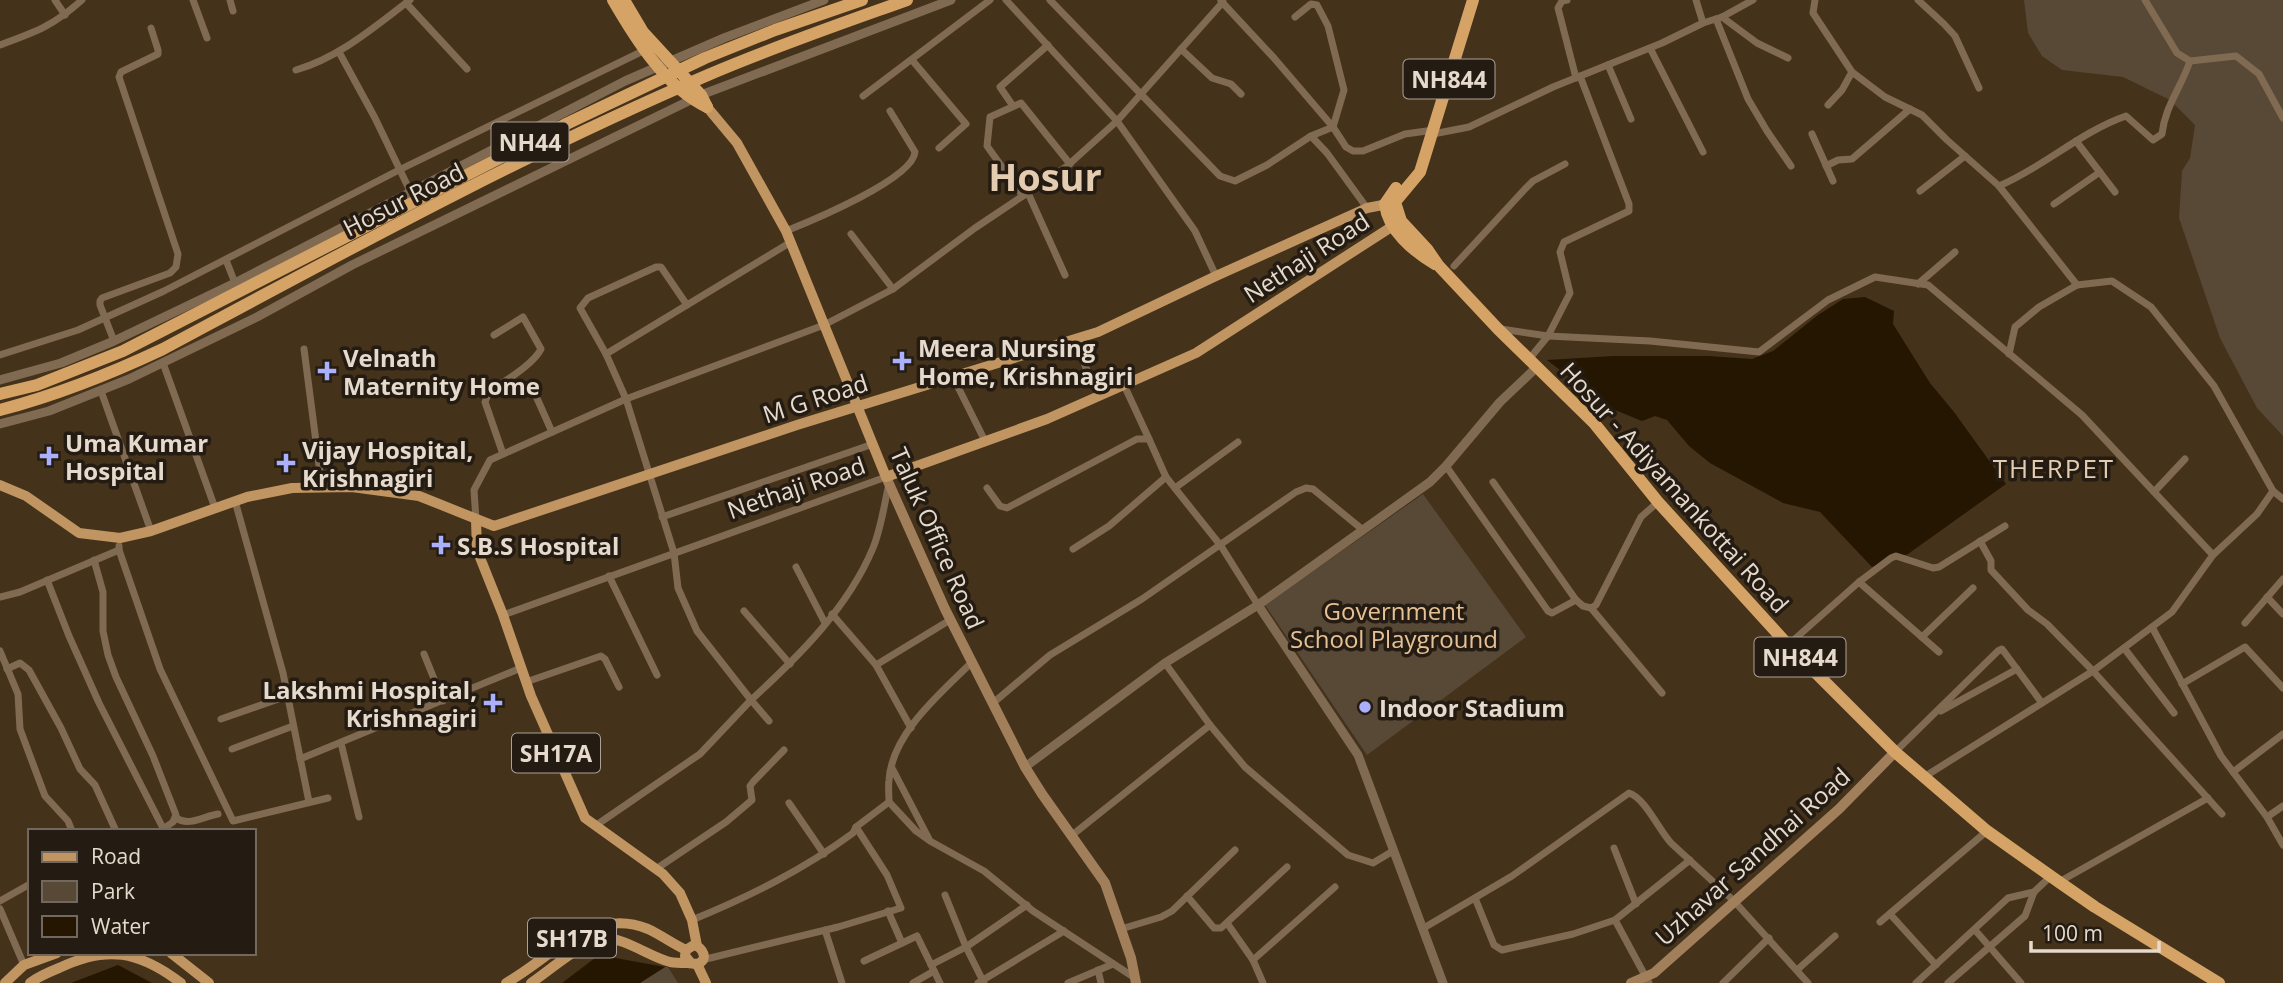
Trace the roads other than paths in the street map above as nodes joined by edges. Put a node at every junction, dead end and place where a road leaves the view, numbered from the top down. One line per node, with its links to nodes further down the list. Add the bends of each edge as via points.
1 (55, 0): 24 (street)
2 (82, 0): 24 (street)
3 (193, 0): 29 (street)
4 (230, 0): 23 (street)
5 (614, 0): 33 (highway)
6 (624, 0): 39 (highway)
7 (824, 0): 39 (street)
8 (862, 0): 112 (highway, Hosur Road / NH44, via 705,58 533,140 123,351 37,385)
9 (907, 0): 115 (highway, Hosur Road / NH44, via 710,74 619,115 395,225 163,349 99,378)
10 (951, 0): 49 (street)
11 (990, 0): 37 (street)
12 (1006, 0): 31 (street)
13 (1050, 0): 46 (street)
14 (1473, 0): 58 (highway, NH844)
15 (1567, 0): 44 (street, via 1558,8)
16 (1696, 0): 27 (street)
17 (1753, 0): 26 (street)
18 (1815, 0): 43 (street, via 1813,13)
19 (1917, 0): 45 (street, via 1955,36)
20 (2145, 0): 38 (street, via 2177,53)
21 (1222, 1): 34 (street); 57 (street)
22 (408, 2): 35 (street); 41 (street)
23 (233, 11)
24 (65, 15): 30 (street, via 38,32)
25 (1295, 17): 57 (street, via 1314,3 1328,26 1344,90)
26 (1719, 18): 27 (street); 36 (street); 67 (street, via 1748,99)
27 (1703, 23): 32 (street)
28 (151, 28): 93 (street, via 158,54 119,77 178,261 170,273 102,298)
29 (207, 38)
30 (1, 43)
31 (1048, 45): 50 (street, via 1000,87); 56 (street)
32 (1650, 48): 40 (street); 63 (street)
33 (645, 50): 39 (highway); 69 (street)
34 (1181, 50): 46 (street); 47 (street, via 1212,78 1231,84)
35 (339, 52): 42 (street); 69 (street)
36 (1788, 58)
37 (912, 60): 48 (street); 62 (street, via 966,124)
38 (2190, 61): 54 (street, via 2236,56 2259,75); 61 (street, via 2164,116 2162,134 2153,141 2126,116)
39 (664, 64): 49 (highway); 75 (street)
40 (1608, 65): 44 (street); 55 (street)
41 (467, 69)
42 (296, 70)
43 (1852, 72): 51 (street); 52 (street)
44 (1578, 77): 58 (street, via 1469,127); 97 (street, via 1629,211 1564,242 1560,252 1570,293)
45 (1979, 88)
46 (1142, 93): 56 (street); 60 (street, via 1220,176 1235,181)
47 (1241, 94)
48 (863, 96)
49 (700, 101): 82 (main road, Taluk Office Road, via 737,143); 105 (street, via 363,260)
50 (1013, 106): 65 (street, via 1021,103); 76 (street, via 990,117 987,146)
51 (1828, 106)
52 (1910, 109): 64 (street, via 1923,115); 68 (street, via 1852,159)
53 (890, 111): 82 (street, via 915,152 912,161 881,185)
54 (2283, 118)
55 (1631, 119)
56 (1117, 121): 65 (street); 87 (street, via 1195,231)
57 (1333, 127): 58 (street, via 1353,151 1405,134); 60 (street)
58 (1434, 132): 77 (highway, NH844, via 1420,172)
59 (1812, 134): 68 (street)
60 (1311, 135): 79 (street)
61 (2076, 141): 70 (street); 72 (street)
62 (939, 148)
63 (1703, 152)
64 (1965, 156): 72 (street); 73 (street)
65 (1070, 164): 76 (street)
66 (1565, 164): 85 (street, via 1533,181)
67 (1791, 166)
68 (1826, 166): 71 (street)
69 (399, 170): 75 (street); 84 (street)
70 (2100, 172): 74 (street); 78 (street)
71 (1833, 181)
72 (1999, 186): 90 (street)
73 (1920, 191)
74 (2115, 192)
75 (411, 193): 88 (street)
76 (1025, 195): 86 (street); 91 (street)
77 (1390, 203): 79 (main road, M G Road); 80 (highway, NH844)
78 (2054, 204)
79 (1367, 208): 87 (main road, M G Road)
80 (1397, 224): 95 (highway, Hosur - Adiyamankottai Road / NH844, via 1420,255 1438,265); 109 (main road, Nethaji Road, via 1196,353)
81 (851, 234): 91 (street)
82 (789, 236): 92 (street); 94 (main road, Taluk Office Road)
83 (1955, 252): 89 (street)
84 (226, 260): 88 (street); 93 (street)
85 (1454, 266)
86 (1065, 275)
87 (1216, 276): 98 (main road, M G Road)
88 (235, 283): 99 (street)
89 (1918, 284): 97 (street, via 1875,276 1828,300 1759,352); 102 (street, via 1928,285)
90 (2077, 285): 102 (street, via 2039,306 2015,327); 133 (street, via 2112,281 2151,307 2214,386)
91 (893, 289): 94 (street)
92 (687, 305): 101 (street); 101 (street, via 661,267 588,298 580,307)
93 (106, 318): 99 (street); 103 (street)
94 (824, 325): 113 (street); 114 (main road, Taluk Office Road)
95 (1498, 328): 97 (street); 104 (highway, Hosur - Adiyamankottai Road / NH844)
96 (494, 335): 122 (street, via 523,317 541,349 485,398)
97 (1548, 336): 104 (street)
98 (1074, 339): 106 (street); 107 (main road, M G Road)
99 (114, 341): 108 (street, via 61,363)
100 (304, 349): 130 (street)
101 (606, 354): 113 (street)
102 (2009, 354): 134 (street, via 2082,415)
103 (0, 355)
104 (1534, 362): 124 (street); 137 (highway, Hosur - Adiyamankottai Road / NH844, via 1594,423)
105 (163, 363): 111 (street); 138 (street)
106 (1089, 375)
107 (953, 377): 114 (main road, M G Road); 119 (street)
108 (0, 380)
109 (1124, 385): 118 (street); 119 (main road, Nethaji Road)
110 (532, 387): 117 (street)
111 (101, 391): 116 (street); 143 (street)
112 (0, 394)
113 (626, 399): 117 (street); 125 (street)
114 (858, 406): 121 (main road, Taluk Office Road); 125 (main road, M G Road)
115 (0, 410)
116 (0, 424)
117 (552, 432): 122 (street)
118 (1149, 439): 126 (street); 131 (street, via 1138,439 1007,508 1000,506)
119 (985, 441): 127 (main road, Nethaji Road)
120 (1238, 442): 132 (street)
121 (873, 444): 127 (main road, Taluk Office Road); 139 (street)
122 (503, 454): 140 (street, via 490,460 474,490)
123 (2185, 458): 134 (street)
124 (1446, 466): 142 (street); 159 (street, via 1548,611 1556,612)
125 (649, 475): 139 (street); 140 (main road, M G Road, via 494,526)
126 (1166, 477): 132 (street); 147 (street)
127 (888, 480): 148 (street, Nethaji Road); 163 (street, via 874,547 851,592); 166 (main road, Taluk Office Road)
128 (1493, 482): 159 (street)
129 (0, 485): 145 (main road, via 26,496 79,533)
130 (322, 488): 136 (main road, via 292,488); 140 (main road, via 419,496)
131 (988, 488)
132 (1175, 488): 146 (street)
133 (2273, 491): 135 (street); 149 (street, via 2257,514)
134 (2154, 492): 149 (street)
135 (2283, 499)
136 (235, 501): 138 (main road); 190 (street)
137 (1658, 502): 161 (street, via 1642,517); 171 (highway, Hosur - Adiyamankottai Road / NH844)
138 (215, 508): 143 (main road)
139 (662, 517): 148 (street)
140 (476, 520): 165 (main road, SH17A, via 477,550)
141 (2006, 526): 144 (street)
142 (1363, 530): 146 (street, via 1306,488); 160 (street)
143 (151, 531): 145 (main road)
144 (1980, 541): 155 (street, via 1933,568 1896,556); 183 (street, via 1991,570)
145 (119, 544): 150 (street); 214 (street, via 160,669 233,821)
146 (1221, 546): 160 (street); 193 (street, via 1050,655)
147 (1073, 550)
148 (674, 553): 152 (street, Nethaji Road); 192 (street, via 678,588 697,631)
149 (2213, 555): 169 (street, via 2172,612)
150 (94, 560): 154 (street); 222 (street, via 103,592 108,655)
151 (796, 567): 167 (street)
152 (609, 576): 165 (street, Nethaji Road); 184 (street)
153 (2283, 579): 158 (street)
154 (47, 580): 157 (street); 227 (street, via 99,703)
155 (1859, 582): 170 (street); 171 (street)
156 (1973, 588): 170 (street)
157 (0, 597)
158 (2267, 597): 164 (street); 168 (street)
159 (1576, 600): 161 (street)
160 (1258, 605): 177 (street); 235 (street, via 1357,755)
161 (1591, 608): 189 (street)
162 (744, 611): 178 (street)
163 (832, 614): 167 (street); 179 (street)
164 (2283, 614)
165 (503, 615): 181 (main road, SH17A)
166 (950, 620): 176 (main road, Taluk Office Road); 179 (street)
167 (825, 623): 178 (street)
168 (2245, 623)
169 (2152, 627): 172 (street); 186 (street)
170 (1922, 637): 174 (street)
171 (1788, 645): 206 (highway, Hosur - Adiyamankottai Road / NH844)
172 (2124, 648): 183 (street); 195 (street)
173 (0, 652): 180 (street)
174 (1939, 652)
175 (424, 654): 191 (street)
176 (972, 662): 193 (main road, Taluk Office Road); 201 (street, via 921,712)
177 (1165, 663): 199 (street); 208 (street)
178 (790, 664): 192 (street)
179 (876, 665): 201 (street)
180 (7, 668): 225 (street, via 20,702 22,737 45,796); 226 (street, via 20,663 29,670)
181 (521, 668): 185 (main road, SH17A); 191 (street)
182 (2017, 669): 194 (street); 196 (street); 196 (street, via 2006,652 1998,651)
183 (2092, 671): 194 (street); 213 (street)
184 (657, 675)
185 (526, 682): 187 (street, via 601,656); 223 (main road, SH17A, via 585,818)
186 (2182, 684): 188 (street, via 2245,647); 210 (street)
187 (619, 688)
188 (2283, 688)
189 (1662, 693)
190 (287, 696): 197 (street); 200 (street)
191 (443, 701): 203 (street)
192 (751, 701): 198 (street); 223 (street, via 700,754)
193 (992, 703): 208 (main road, Taluk Office Road)
194 (2042, 703): 211 (street)
195 (2174, 713)
196 (1931, 716): 206 (street)
197 (221, 719)
198 (769, 721)
199 (1210, 725): 230 (street); 235 (street, via 1245,766 1348,855 1373,863)
200 (293, 726): 204 (street); 207 (street)
201 (911, 728): 209 (street)
202 (2283, 734): 210 (street)
203 (341, 743): 207 (street); 220 (street)
204 (232, 749)
205 (784, 751): 239 (street, via 750,786 752,800)
206 (1895, 752): 211 (highway, Hosur - Adiyamankottai Road / NH844); 248 (main road, Uzhavar Sandhai Road, via 1839,809)
207 (300, 759): 214 (street)
208 (1025, 767): 230 (main road, Taluk Office Road)
209 (892, 768): 215 (street); 231 (street)
210 (2233, 772): 221 (street)
211 (1923, 777): 229 (highway, Hosur - Adiyamankottai Road / NH844)
212 (328, 797): 214 (street)
213 (2208, 798): 219 (street); 240 (street)
214 (309, 802)
215 (889, 802): 224 (street); 231 (street)
216 (789, 803): 236 (street)
217 (2283, 806): 221 (street)
218 (218, 814): 222 (street, via 190,822)
219 (2222, 814)
220 (359, 817)
221 (2267, 817): 232 (street)
222 (176, 818): 228 (street)
223 (595, 826): 239 (main road, SH17A)
224 (856, 827): 236 (street); 252 (street, via 887,875 901,908)
225 (71, 829)
226 (115, 829)
227 (162, 829)
228 (164, 829)
229 (1987, 831): 240 (highway, Hosur - Adiyamankottai Road / NH844); 253 (street)
230 (1071, 835): 258 (main road, Taluk Office Road, via 1105,883)
231 (930, 841): 250 (street, via 984,872)
232 (2283, 845)
233 (1614, 848): 249 (street)
234 (1236, 850): 245 (street)
235 (1393, 851): 259 (street)
236 (824, 854): 254 (street, via 738,901)
237 (1690, 860): 246 (street, via 1629,793); 248 (street); 249 (street)
238 (1287, 867): 257 (street)
239 (656, 869): 254 (main road, SH17A, via 680,893)
240 (2055, 879): 243 (street); 305 (highway, Hosur - Adiyamankottai Road / NH844)
241 (28, 885): 247 (street)
242 (1335, 887): 273 (street)
243 (2034, 892): 261 (street, via 2008,898); 266 (street, via 2025,916)
244 (944, 895): 268 (street)
245 (1187, 896): 257 (street, via 1214,928); 258 (street, via 1161,917)
246 (1475, 898): 255 (street, via 1494,945 1502,950); 259 (street)
247 (0, 901)
248 (1734, 901): 264 (street); 282 (main road, Uzhavar Sandhai Road)
249 (1636, 904): 255 (street)
250 (1027, 905): 262 (street); 268 (street)
251 (1, 910): 277 (street)
252 (888, 912): 260 (street); 265 (street)
253 (1890, 914): 256 (street); 278 (street)
254 (692, 920): 267 (main road, SH17A)
255 (1615, 920): 282 (street)
256 (1880, 922)
257 (1227, 923): 273 (street)
258 (1121, 929): 283 (main road, Taluk Office Road)
259 (1422, 929): 299 (street)
260 (825, 930): 275 (street); 293 (street)
261 (1975, 930): 266 (street); 278 (street)
262 (1064, 931): 276 (street); 284 (street)
263 (1835, 936): 281 (street)
264 (1769, 938): 281 (street); 301 (street)
265 (902, 943): 274 (street); 279 (street, via 917,936)
266 (1988, 946): 303 (street); 304 (street)
267 (686, 947): 275 (main road, SH17A, via 685,956); 275 (main road, SH17A, via 703,951); 290 (main road, SH17B, via 648,929 611,923 594,926)
268 (966, 947): 279 (street); 284 (street)
269 (52, 955): 277 (main road)
270 (93, 955): 287 (main road)
271 (122, 955): 288 (main road, via 143,959)
272 (174, 955): 289 (main road)
273 (1253, 960): 298 (street)
274 (864, 961)
275 (697, 962): 291 (main road, SH17B, via 671,962 604,938); 292 (main road, SH17A)
276 (1113, 964): 280 (street); 283 (street)
277 (24, 965): 286 (main road)
278 (1936, 965): 302 (street)
279 (933, 968): 294 (street); 295 (street)
280 (1098, 970): 296 (street); 297 (street)
281 (1797, 970): 285 (street)
282 (1647, 980): 300 (main road, Uzhavar Sandhai Road)
283 (1135, 981)
284 (982, 982)
285 (1805, 982)
286 (5, 983)
287 (30, 983)
288 (181, 983)
289 (209, 983)
290 (506, 983)
291 (531, 983)
292 (706, 983)
293 (842, 983)
294 (913, 983)
295 (940, 983)
296 (1068, 983)
297 (1101, 983)
298 (1263, 983)
299 (1443, 983)
300 (1631, 983)
301 (1723, 983)
302 (1916, 983)
303 (1948, 983)
304 (2021, 983)
305 (2219, 983)

